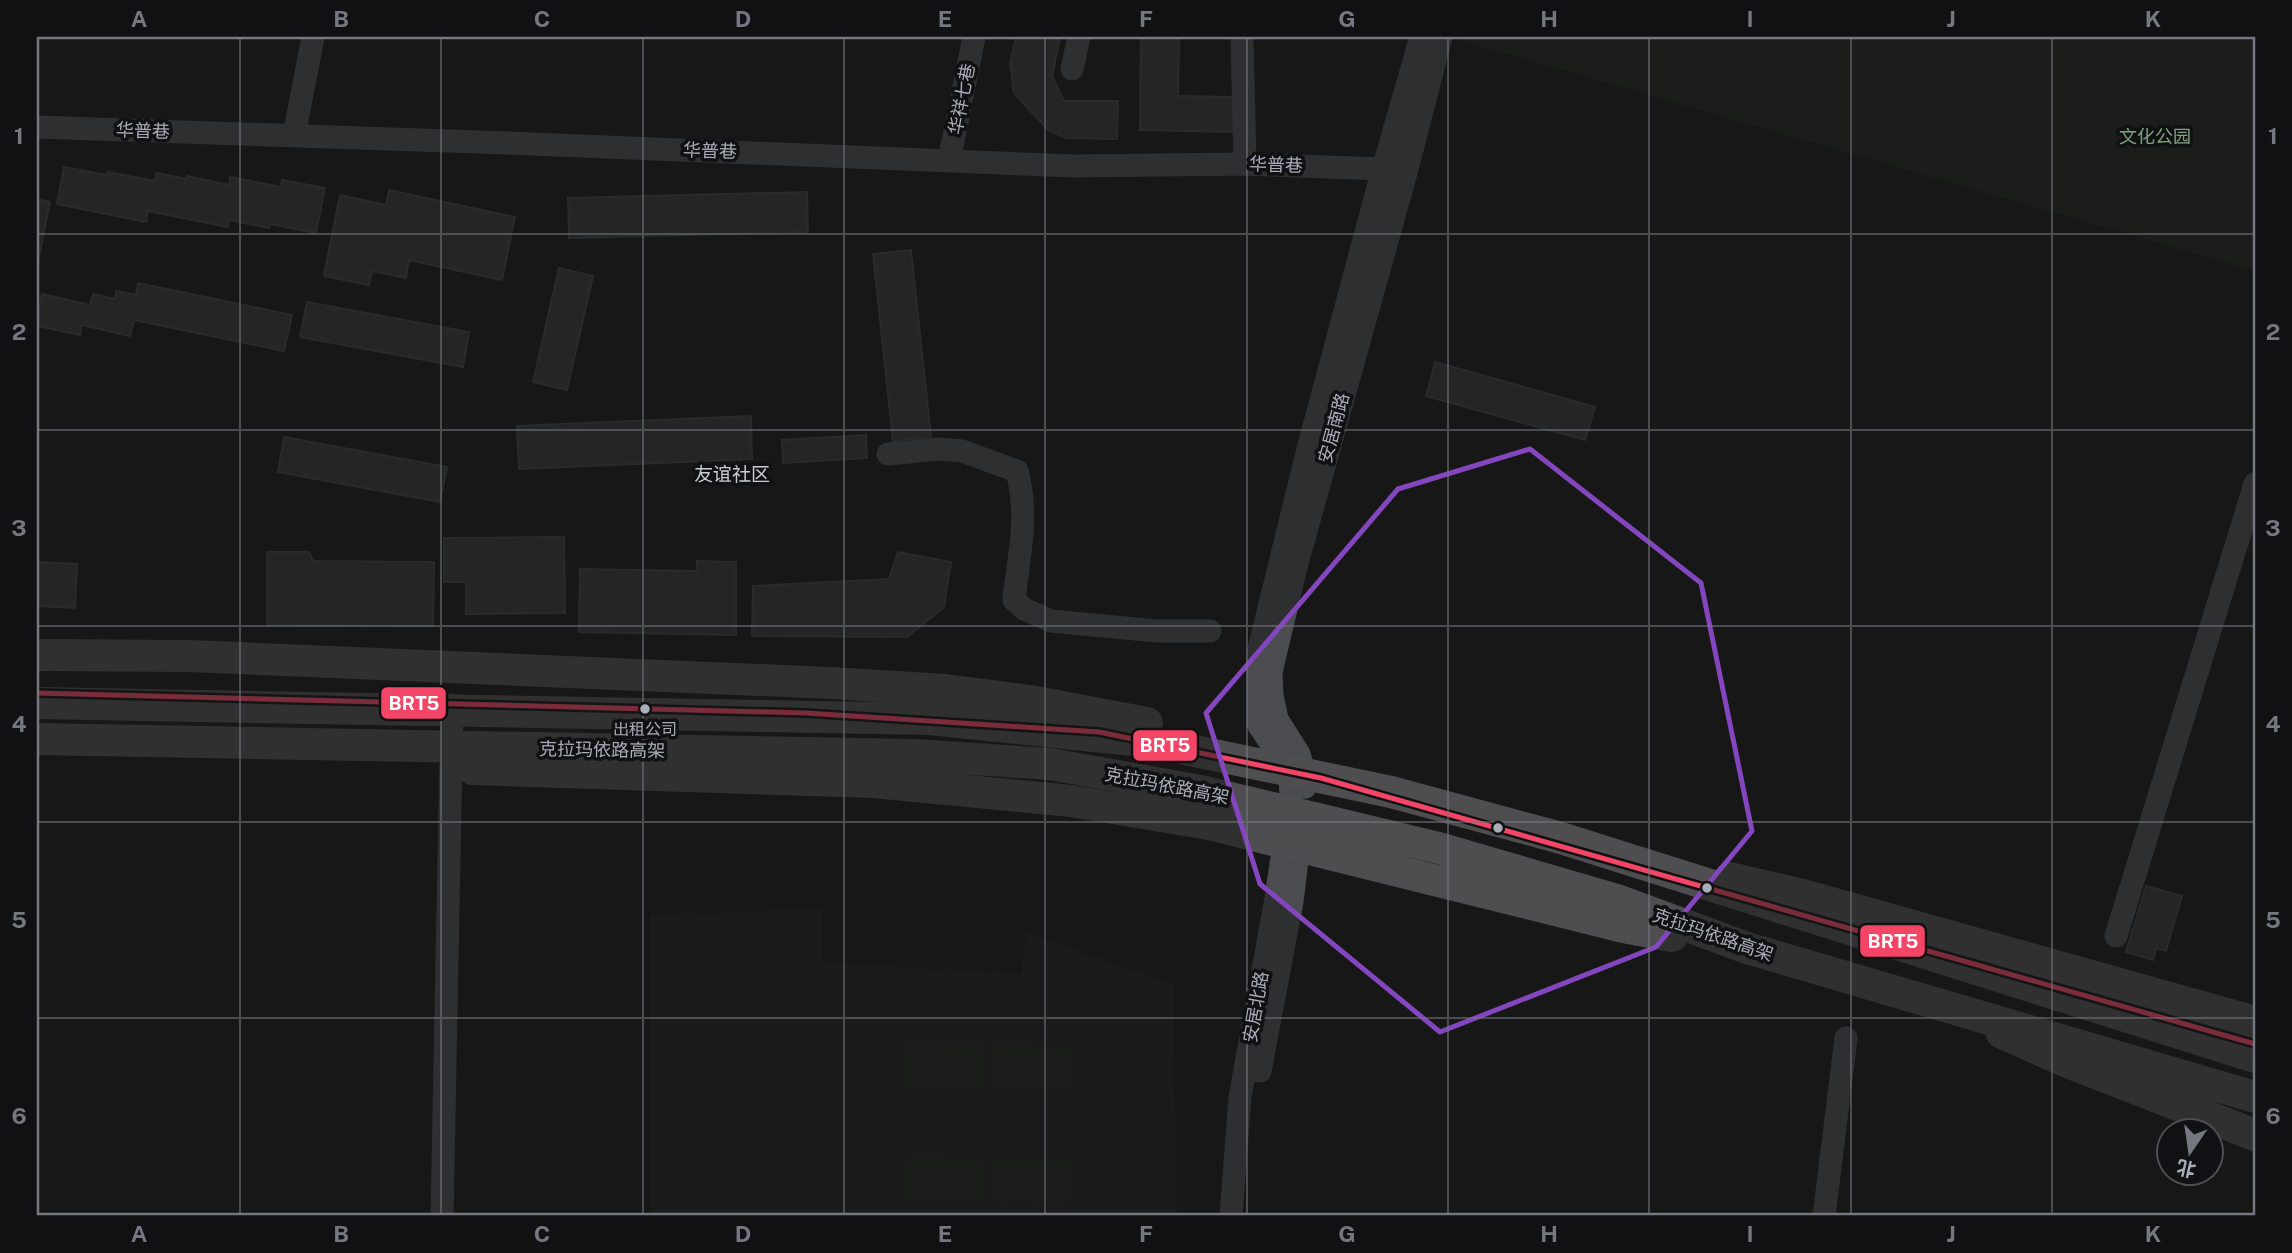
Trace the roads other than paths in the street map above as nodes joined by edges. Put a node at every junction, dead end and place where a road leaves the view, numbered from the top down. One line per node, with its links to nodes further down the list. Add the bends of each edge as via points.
1 (313, 37): 9 (street)
2 (974, 37): 10 (street, 华祥七巷)
3 (1079, 37): 7 (street)
4 (1242, 37): 11 (street)
5 (1421, 37): 12 (street, 安居南路)
6 (1441, 37): 13 (street, 安居南路)
7 (1072, 69)
8 (37, 127): 9 (street, 华普巷)
9 (294, 136): 10 (street, 华普巷)
10 (949, 161): 11 (street, 华普巷, via 1074,166)
11 (1245, 164): 12 (street, 华普巷)
12 (1383, 169): 13 (street, 华普巷); 23 (street, 安居南路, via 1258,653 1258,724 1290,772)
13 (1406, 173): 23 (street, 安居南路, via 1271,672 1277,719 1299,754 1305,775 1305,796)
14 (888, 454): 16 (street, via 962,451 1017,471 1025,520 1014,600 1024,609 1051,621)
15 (2255, 484): 25 (street)
16 (1210, 631)
17 (37, 655): 22 (highway, bridge, via 188,656 945,690 1192,732)
18 (37, 703): 22 (highway, 克拉玛依路高架, bridge, via 930,719 1152,742)
19 (452, 705): 21 (street)
20 (37, 739): 26 (highway, 克拉玛依路高架, bridge, via 900,755 1051,764 1200,791 1438,848 1617,900)
21 (450, 769): 26 (highway, bridge, via 874,782 1071,802 1209,824 1623,927); 33 (street)
22 (1391, 792): 24 (highway, 克拉玛依路高架, bridge)
23 (1296, 809): 34 (street, 安居北路, via 1240,1097); 35 (street, 安居北路, via 1292,902 1255,1096)
24 (1560, 838): 28 (highway, bridge, via 1799,894); 30 (highway, 克拉玛依路高架, bridge)
25 (2116, 936)
26 (1746, 948): 27 (highway, 克拉玛依路高架, bridge)
27 (1931, 1001): 31 (highway, 克拉玛依路高架, bridge); 32 (highway, bridge, via 2065,1061)
28 (2255, 1022)
29 (1846, 1038): 36 (street)
30 (2255, 1057)
31 (2255, 1097)
32 (2255, 1135)
33 (442, 1216)
34 (1231, 1216)
35 (1244, 1216)
36 (1824, 1216)

